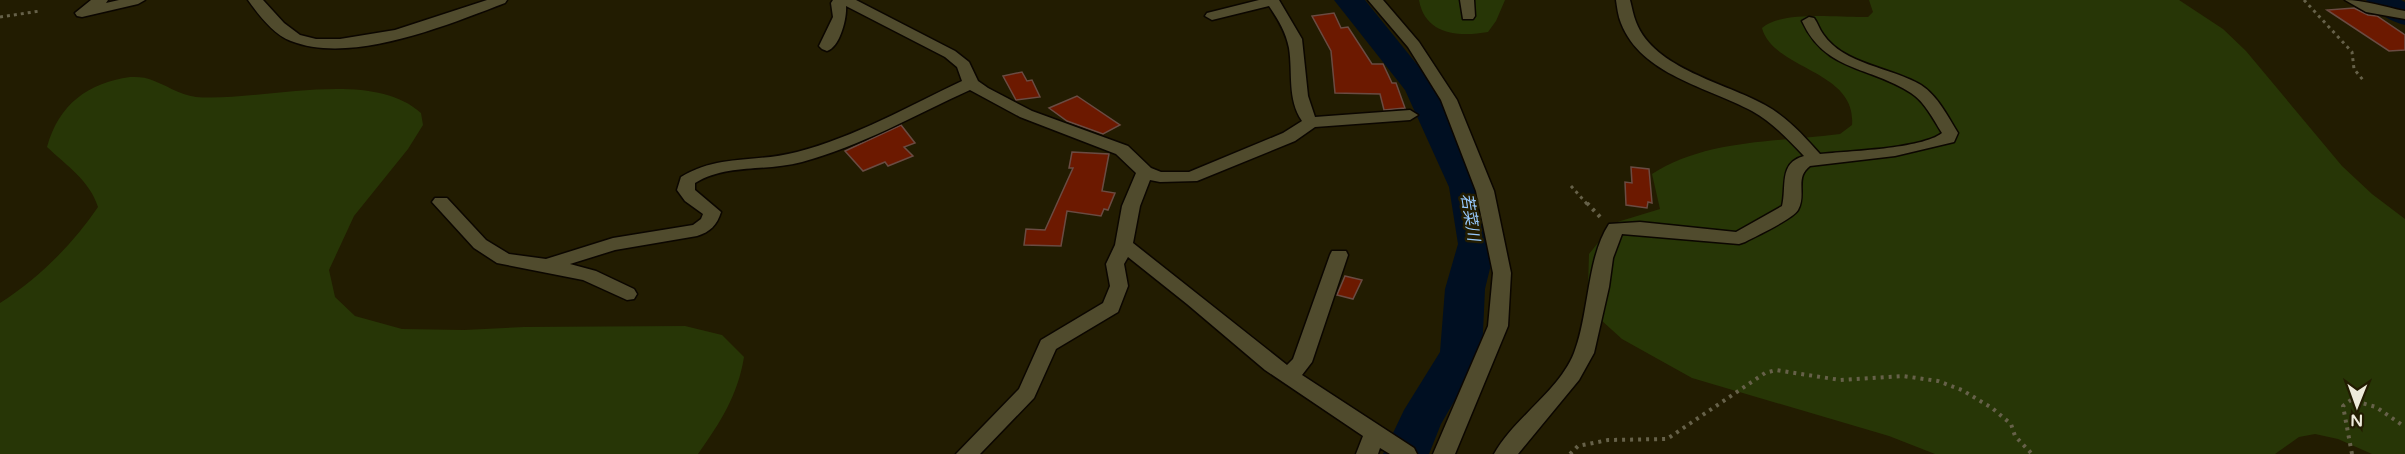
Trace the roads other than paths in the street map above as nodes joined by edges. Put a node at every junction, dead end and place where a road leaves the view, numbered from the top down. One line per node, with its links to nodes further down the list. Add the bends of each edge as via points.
1 (101, 0): 2 (street, via 82,13)
2 (138, 0)
3 (255, 0): 4 (street, via 294,38 326,45 396,34)
4 (500, 0)
5 (844, 0): 15 (street, via 838,3 840,17); 16 (street, via 950,54 964,64)
6 (1375, 0): 31 (street, via 1414,45 1449,100 1485,191 1502,273 1498,326)
7 (1467, 0): 13 (street)
8 (1623, 0): 19 (street, via 1627,25 1656,59 1777,119)
9 (2352, 0): 11 (street, via 2371,9)
10 (1272, 1): 12 (street); 18 (street, via 1285,18 1296,45 1303,113)
11 (2405, 15)
12 (1212, 16)
13 (1468, 16)
14 (1809, 21): 19 (street, via 1811,29 1832,51 1921,93 1950,133 1948,138 1930,144)
15 (826, 46)
16 (972, 83): 20 (street, via 1026,114 1122,150); 24 (street, via 843,143 797,158 703,171 687,182 686,190 712,212 711,219 697,230 613,244)
17 (1410, 115): 18 (street)
18 (1311, 122): 20 (street, via 1289,137 1191,177 1168,178)
19 (1815, 159): 32 (street, via 1796,166 1791,177 1791,209 1739,238 1615,228 1604,258 1584,353 1572,375)
20 (1144, 172): 22 (street, via 1131,206)
21 (441, 202): 24 (street, via 480,244 504,259)
22 (1124, 245): 26 (street); 28 (street, via 1115,264 1119,286 1111,307 1048,345 1027,393)
23 (1339, 255): 26 (street, via 1302,362)
24 (547, 265): 25 (street, via 589,275)
25 (627, 294)
26 (1289, 377): 27 (street)
27 (1378, 435): 29 (street); 30 (street)
28 (967, 454)
29 (1367, 454)
30 (1407, 454)
31 (1444, 454)
32 (1505, 454)

